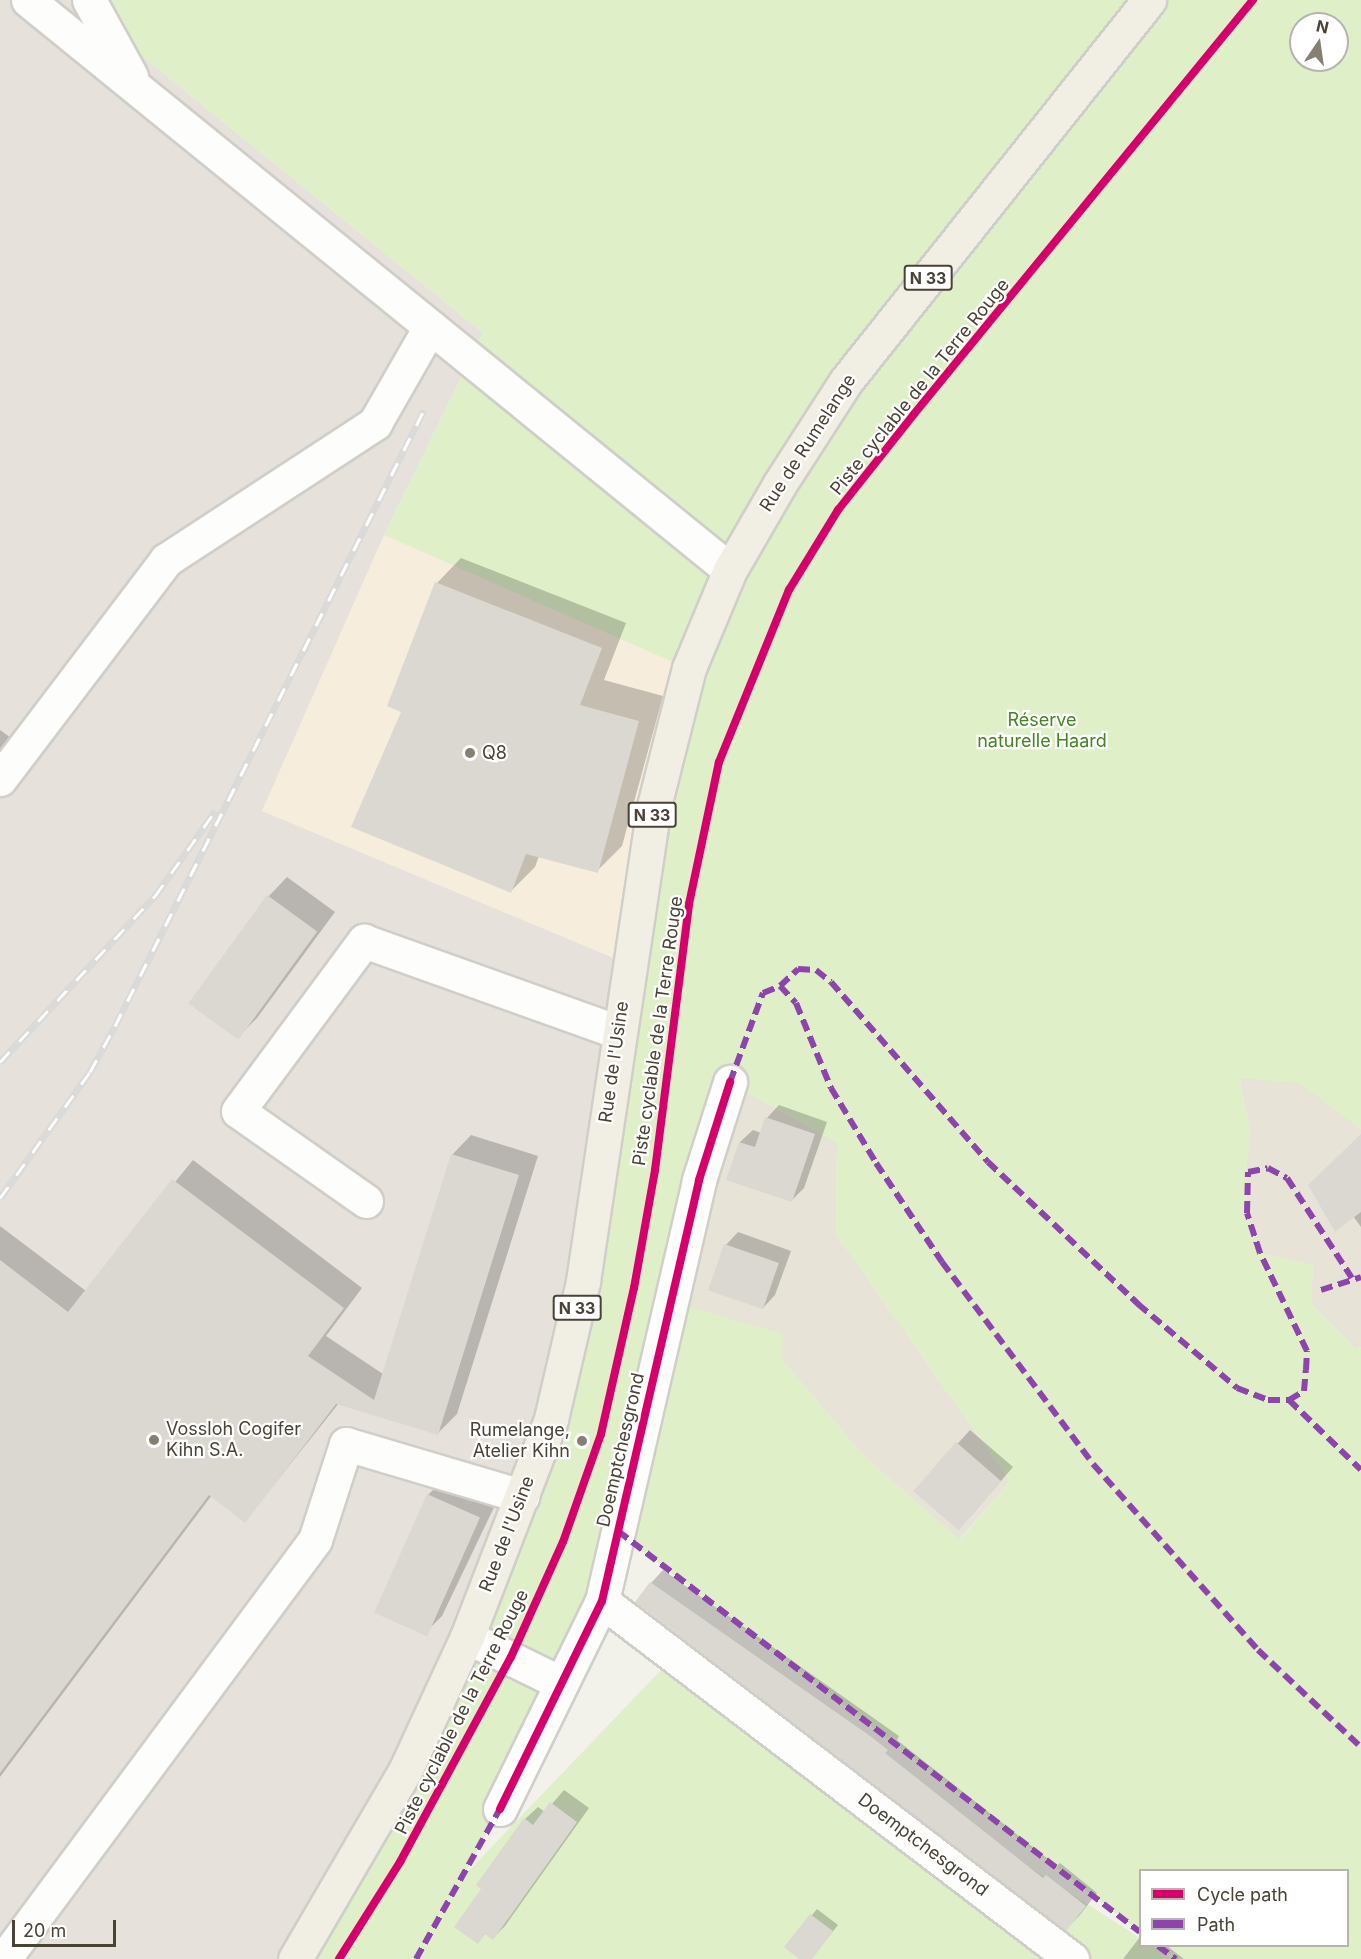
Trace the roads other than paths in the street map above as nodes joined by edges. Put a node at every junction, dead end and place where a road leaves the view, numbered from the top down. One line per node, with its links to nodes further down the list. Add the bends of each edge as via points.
1 (28, 0): 4 (street)
2 (89, 0): 4 (street)
3 (1149, 0): 6 (main road, Rue de Rumelange / N 33, via 846,381)
4 (139, 91): 5 (street)
5 (430, 327): 6 (street); 7 (street, via 375,423 166,560)
6 (730, 570): 8 (main road, Rue de Rumelange / N 33, via 686,679 653,810)
7 (0, 779)
8 (628, 964): 9 (main road, Rue de l'Usine / N 33)
9 (618, 1032): 11 (street, via 364,941 238,1111); 12 (main road, Rue de l'Usine / N 33, via 583,1281 551,1419)
10 (730, 1082): 13 (street, Doemptchesgrond, via 699,1180)
11 (366, 1201)
12 (522, 1497): 14 (main road, Rue de l'Usine / N 33); 17 (street, via 346,1444 315,1540)
13 (602, 1601): 15 (street, Doemptchesgrond); 19 (street, Doemptchesgrond)
14 (467, 1637): 15 (street); 18 (main road, Rue de l'Usine / N 33, via 405,1771)
15 (561, 1683): 16 (street, Doemptchesgrond)
16 (500, 1809)
17 (4, 1959)
18 (295, 1959)
19 (1072, 1959)

